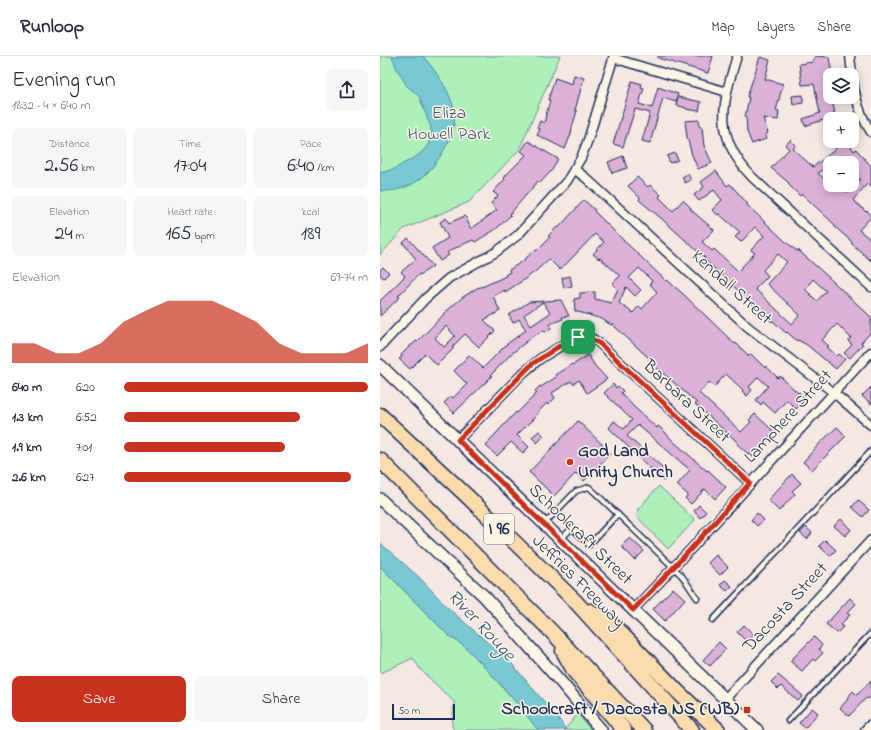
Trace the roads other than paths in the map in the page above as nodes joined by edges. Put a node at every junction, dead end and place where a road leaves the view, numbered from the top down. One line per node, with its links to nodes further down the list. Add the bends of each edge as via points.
1 (737, 56): 4 (street)
2 (850, 56): 5 (street, via 858,108)
3 (613, 57): 4 (street); 6 (street, via 588,140)
4 (727, 92): 7 (street, via 724,110 726,131 732,149 744,168)
5 (871, 132)
6 (574, 169): 8 (street, via 561,188 518,235 496,252 449,278 426,298); 11 (street, Kendall Street, via 748,327)
7 (871, 287)
8 (380, 347)
9 (871, 352): 11 (street, Lamphere Street)
10 (380, 365): 14 (main road, Schoolcraft Street)
11 (833, 392): 13 (street, Kendall Street); 17 (street, Lamphere Street)
12 (380, 416): 25 (highway, Jeffries Freeway / I 96, via 467,496)
13 (871, 425)
14 (458, 440): 17 (street, Barbara Street, via 532,364 570,339 586,337 593,339 617,360); 20 (main road, Schoolcraft Street)
15 (871, 451): 27 (lane)
16 (380, 460): 28 (highway, I 96)
17 (750, 483): 23 (street, Lamphere Street)
18 (380, 499): 33 (main road, via 485,597)
19 (618, 514): 20 (lane, via 589,486 576,491); 21 (lane, via 589,544 572,528); 23 (lane)
20 (544, 524): 21 (main road, Schoolcraft Street)
21 (560, 540): 26 (main road, Schoolcraft Street)
22 (871, 540): 30 (street, Dacosta Street)
23 (673, 567): 24 (lane); 26 (street, Lamphere Street)
24 (697, 598)
25 (574, 601): 36 (highway, Jeffries Freeway / I 96); 37 (highway, via 616,628)
26 (633, 610): 30 (main road, Schoolcraft Street)
27 (713, 620)
28 (552, 632): 34 (highway, via 574,671); 35 (highway, I 96)
29 (871, 633): 31 (lane)
30 (725, 699): 38 (main road, Schoolcraft Street)
31 (788, 721)
32 (871, 724): 39 (street)
33 (601, 730)
34 (624, 730)
35 (644, 730)
36 (692, 730)
37 (718, 730)
38 (757, 730)
39 (865, 730)

